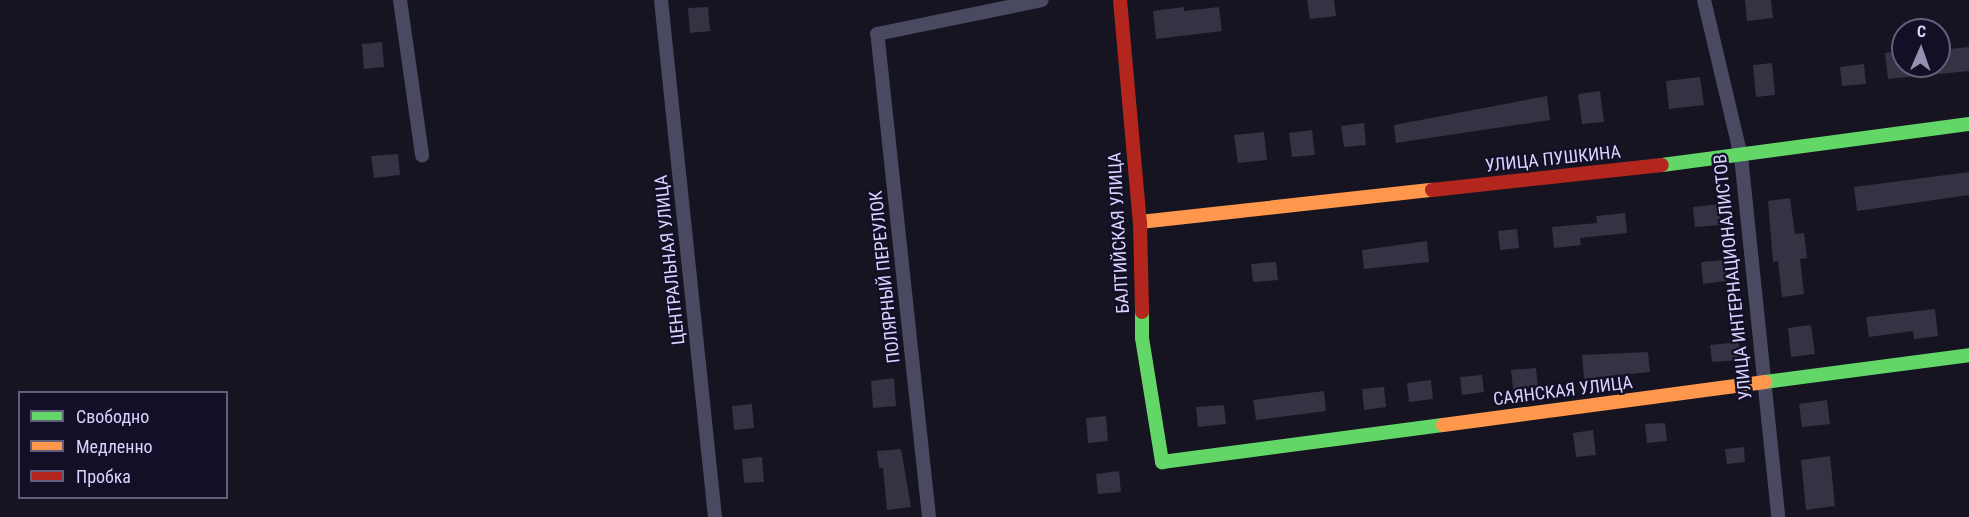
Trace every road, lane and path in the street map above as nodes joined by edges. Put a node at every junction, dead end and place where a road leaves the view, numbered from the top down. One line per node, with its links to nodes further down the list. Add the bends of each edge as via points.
1 (400, 0): 7 (street)
2 (661, 0): 13 (street, ЦЕНТРАЛЬНАЯ УЛИЦА)
3 (1042, 0): 14 (street, ПОЛЯРНЫЙ ПЕРЕУЛОК, via 877,34)
4 (1120, 0): 9 (street, БАЛТИЙСКАЯ УЛИЦА)
5 (1704, 0): 8 (street, УЛИЦА ИНТЕРНАЦИОНАЛИСТОВ)
6 (1969, 124): 8 (street, УЛИЦА ПУШКИНА)
7 (422, 154)
8 (1741, 156): 9 (street, УЛИЦА ПУШКИНА); 11 (street, УЛИЦА ИНТЕРНАЦИОНАЛИСТОВ)
9 (1140, 222): 12 (street, БАЛТИЙСКАЯ УЛИЦА, via 1142,338)
10 (1969, 355): 11 (street, САЯНСКАЯ УЛИЦА)
11 (1762, 383): 12 (street, САЯНСКАЯ УЛИЦА); 15 (street, УЛИЦА ИНТЕРНАЦИОНАЛИСТОВ)
12 (1162, 462)
13 (715, 517)
14 (928, 517)
15 (1778, 517)

